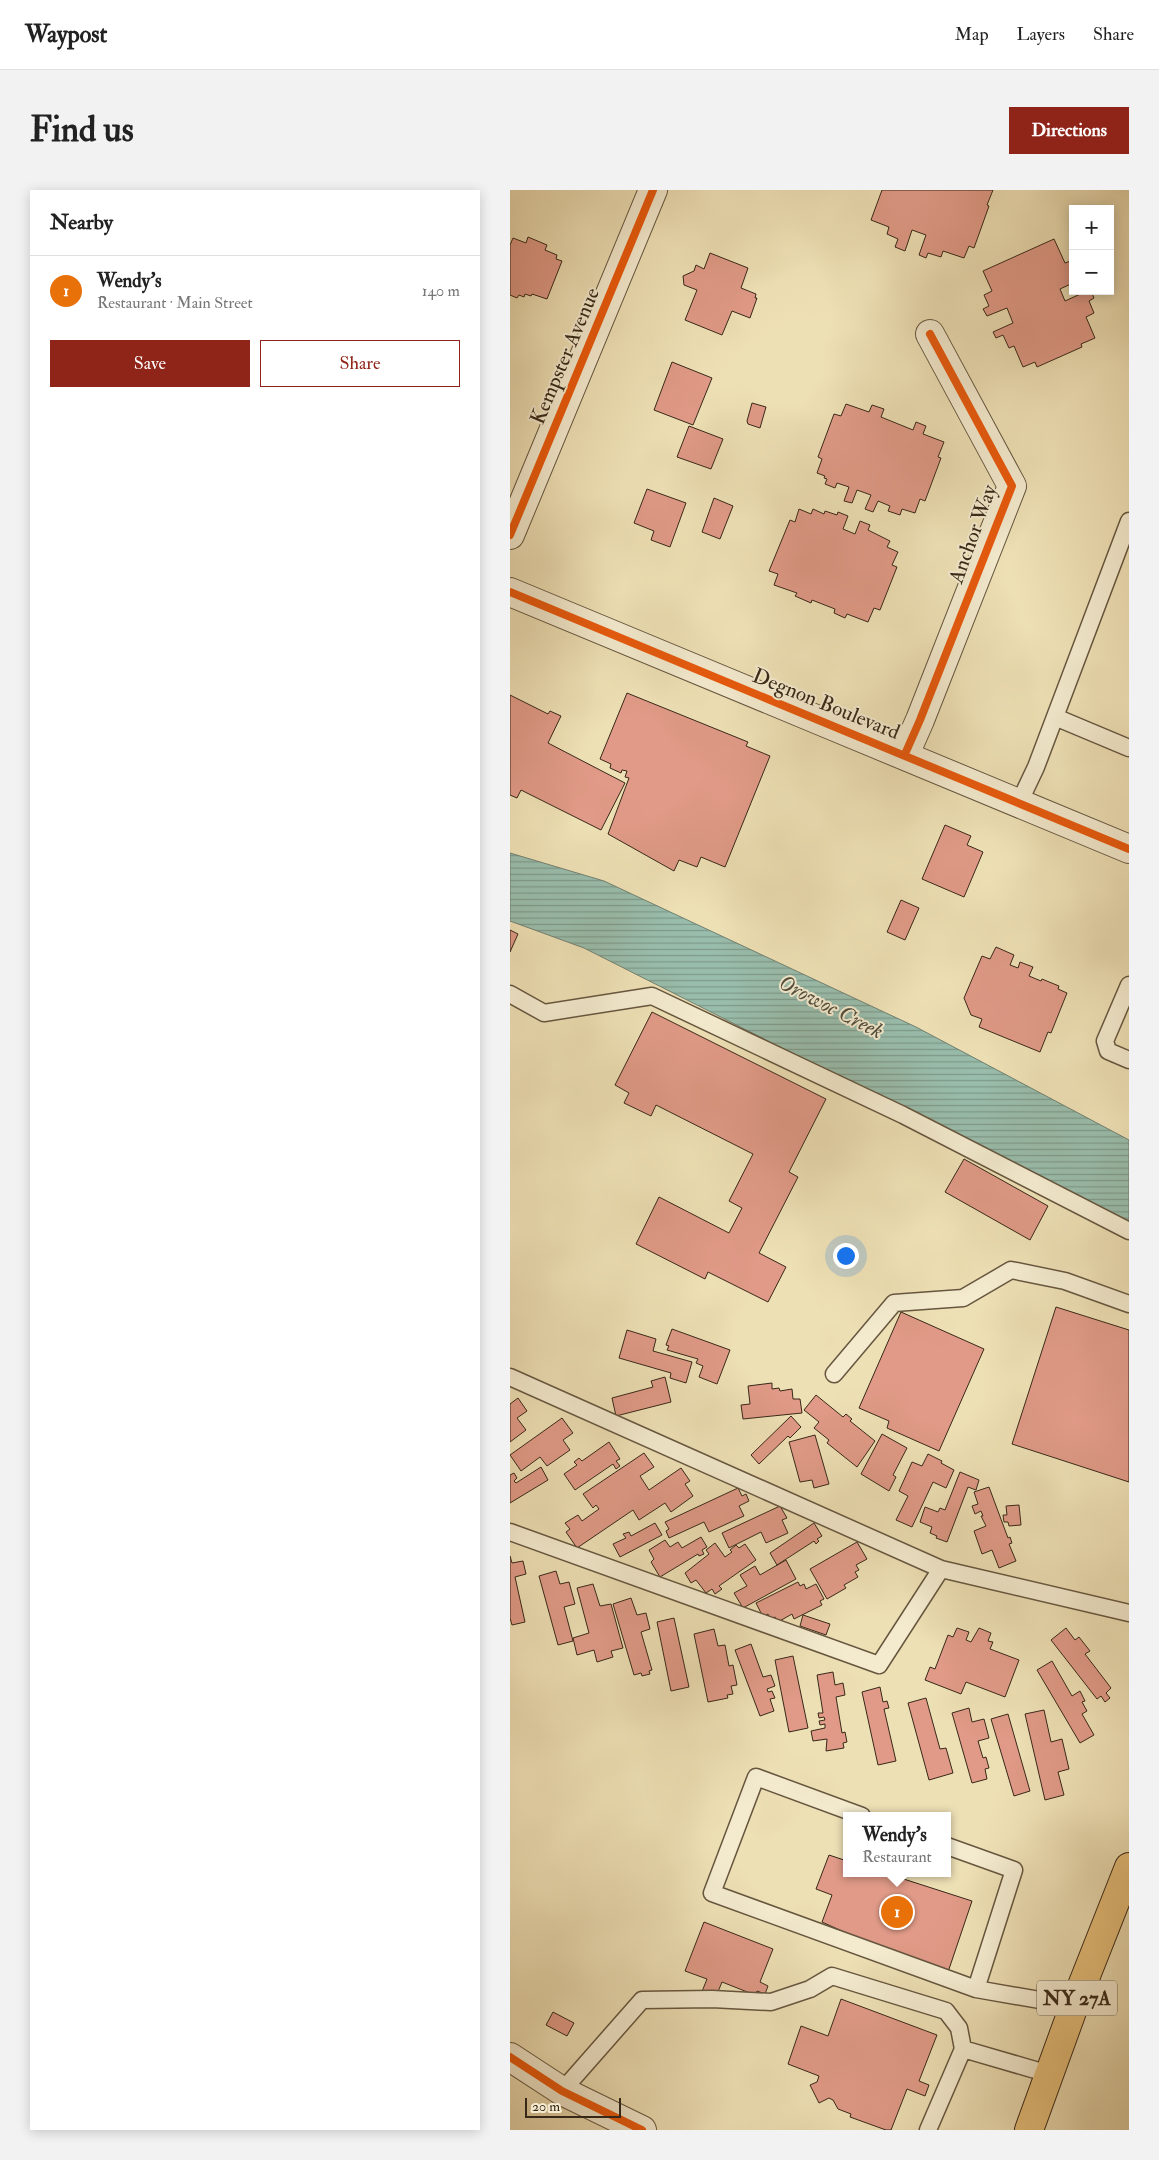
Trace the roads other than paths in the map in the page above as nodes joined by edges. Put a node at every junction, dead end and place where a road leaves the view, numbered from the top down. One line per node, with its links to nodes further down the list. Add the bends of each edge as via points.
1 (653, 190): 4 (street, Kempster Avenue)
2 (930, 334): 8 (street, Anchor Way, via 1012,486)
3 (1129, 521): 6 (lane)
4 (510, 535)
5 (510, 592): 8 (street, Degnon Boulevard)
6 (1055, 717): 7 (lane); 9 (lane)
7 (1129, 748)
8 (904, 754): 9 (street, Degnon Boulevard)
9 (1020, 803): 10 (street, Degnon Boulevard)
10 (1129, 849)
11 (1129, 985): 13 (lane, via 1105,1041 1108,1051)
12 (510, 994): 14 (lane, via 544,1013 652,996 903,1114)
13 (1129, 1060)
14 (1129, 1231)
15 (1129, 1304): 16 (lane, via 1065,1281 1011,1270 963,1298 894,1303)
16 (834, 1374)
17 (510, 1377): 19 (lane)
18 (510, 1532): 19 (lane, via 879,1665)
19 (941, 1569): 20 (lane)
20 (1129, 1613)
21 (851, 1812): 24 (lane, via 756,1777 712,1893)
22 (951, 1847): 24 (lane, via 1014,1870)
23 (1129, 1867): 25 (main road, NY 27A)
24 (976, 1989): 25 (lane)
25 (1074, 2006): 28 (main road, NY 27A)
26 (964, 2049): 28 (lane); 29 (lane, via 959,2028 946,2011 832,1976 810,1989 771,2002 642,2000); 31 (lane)
27 (510, 2057): 29 (street)
28 (1049, 2074): 32 (main road, NY 27A)
29 (562, 2091): 30 (street)
30 (642, 2130)
31 (928, 2130)
32 (1028, 2130)

